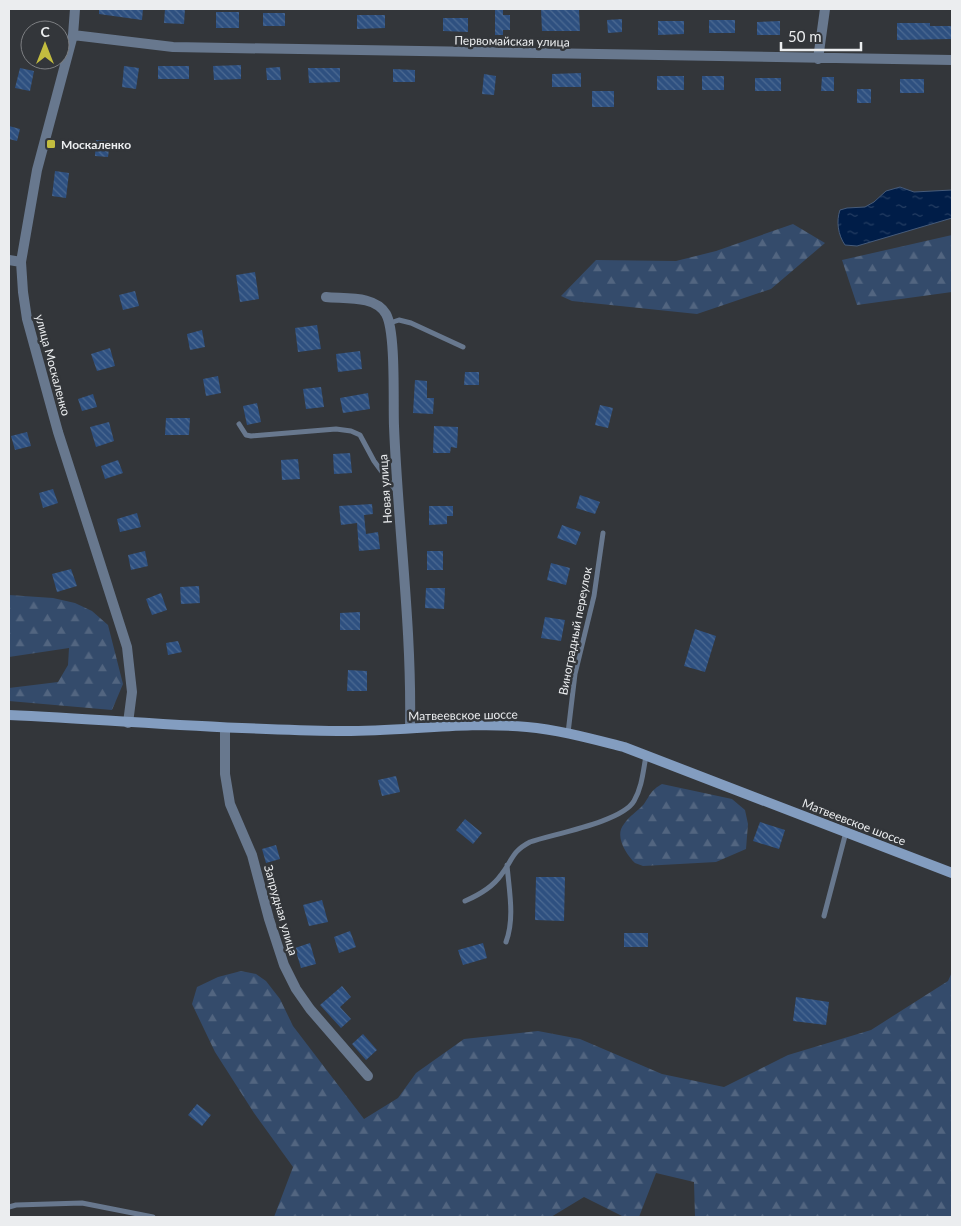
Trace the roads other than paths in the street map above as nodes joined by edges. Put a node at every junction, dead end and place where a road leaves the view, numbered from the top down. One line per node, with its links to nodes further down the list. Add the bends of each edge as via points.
1 (75, 9): 3 (street, улица Москаленко)
2 (824, 9): 4 (street)
3 (73, 35): 4 (street, Первомайская улица, via 173,47); 7 (street, улица Москаленко, via 37,170)
4 (818, 59): 5 (street, Первомайская улица)
5 (952, 60)
6 (9, 260): 7 (street)
7 (20, 262): 15 (street, улица Москаленко, via 26,310 58,432 127,647 132,692)
8 (326, 297): 9 (street, via 366,300 378,305)
9 (389, 323): 10 (lane, via 399,320 411,323); 12 (street, Новая улица)
10 (463, 347)
11 (239, 424): 12 (lane, via 246,435 251,436 336,429 351,431 360,435 374,461)
12 (398, 493): 17 (street, Новая улица, via 411,678)
13 (603, 533): 18 (lane, Виноградный переулок, via 594,596 575,674)
14 (9, 715): 15 (main road, Матвеевское шоссе)
15 (128, 723): 16 (main road, Матвеевское шоссе)
16 (225, 728): 17 (main road, Матвеевское шоссе, via 340,731); 26 (street, Запрудная улица, via 225,774 230,804 252,854 284,965 310,1009)
17 (410, 728): 18 (main road, Матвеевское шоссе, via 527,727)
18 (568, 734): 19 (main road, Матвеевское шоссе, via 624,747)
19 (646, 756): 20 (main road, Матвеевское шоссе); 21 (lane, via 640,786 633,803 624,811 609,819 530,842 520,847)
20 (846, 832): 22 (main road, Матвеевское шоссе); 24 (lane)
21 (507, 865): 23 (lane, via 495,883); 25 (lane, via 511,920)
22 (952, 873)
23 (465, 901)
24 (824, 916)
25 (506, 942)
26 (368, 1076)
27 (9, 1207): 28 (lane, via 82,1203)
28 (153, 1217)

